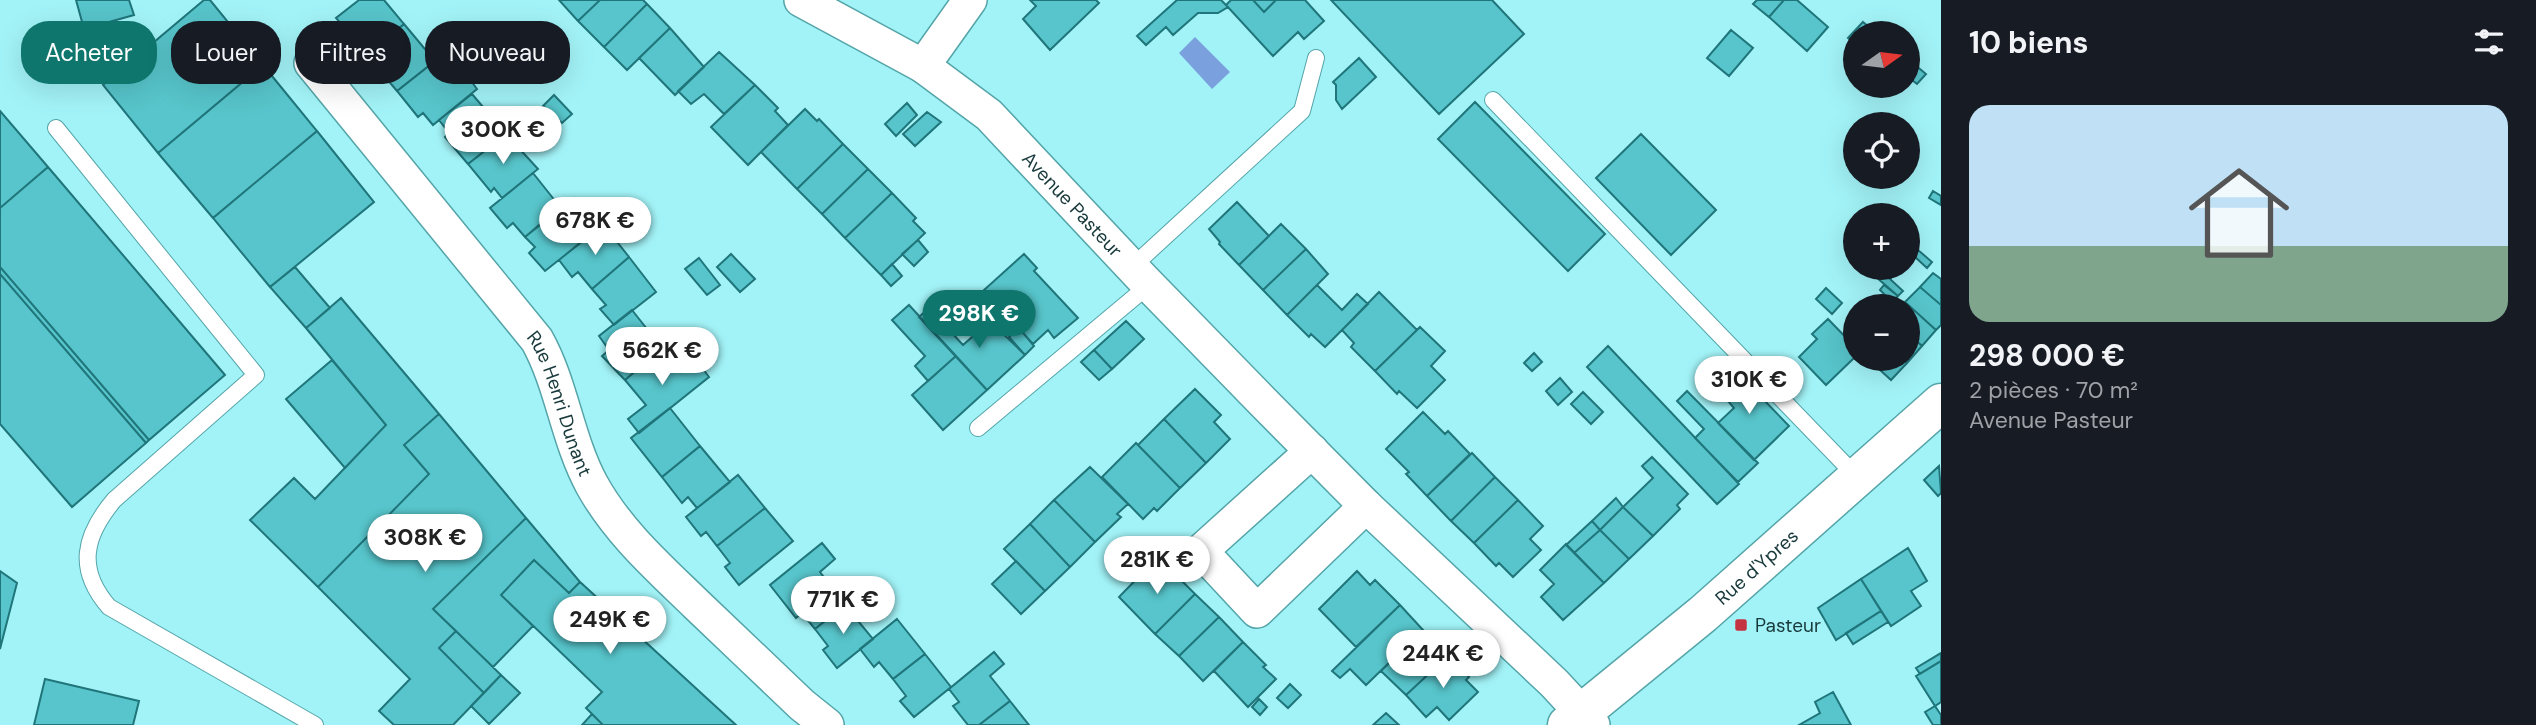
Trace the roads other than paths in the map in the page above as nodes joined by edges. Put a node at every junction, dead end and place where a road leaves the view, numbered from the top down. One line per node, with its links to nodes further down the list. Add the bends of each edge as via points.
1 (801, 0): 4 (street, Avenue Pasteur)
2 (970, 0): 4 (street)
3 (1316, 58): 8 (lane, via 1302,111)
4 (923, 66): 8 (street, Avenue Pasteur, via 989,115)
5 (328, 84): 16 (street, Rue Henri Dunant, via 537,340 552,370 580,460 619,525 656,566)
6 (1493, 100): 12 (lane)
7 (56, 128): 15 (lane, via 256,375 104,512 87,553 92,583 108,607)
8 (1140, 276): 10 (lane); 11 (street, Avenue Pasteur)
9 (1941, 403): 12 (main road, Rue d'Ypres)
10 (978, 428)
11 (1312, 451): 13 (street, Avenue Pasteur); 13 (street, via 1201,551 1257,611)
12 (1857, 477): 14 (main road, Rue d'Ypres)
13 (1366, 506): 14 (street, Avenue Pasteur, via 1554,683)
14 (1581, 721)
15 (316, 725)
16 (827, 725)

